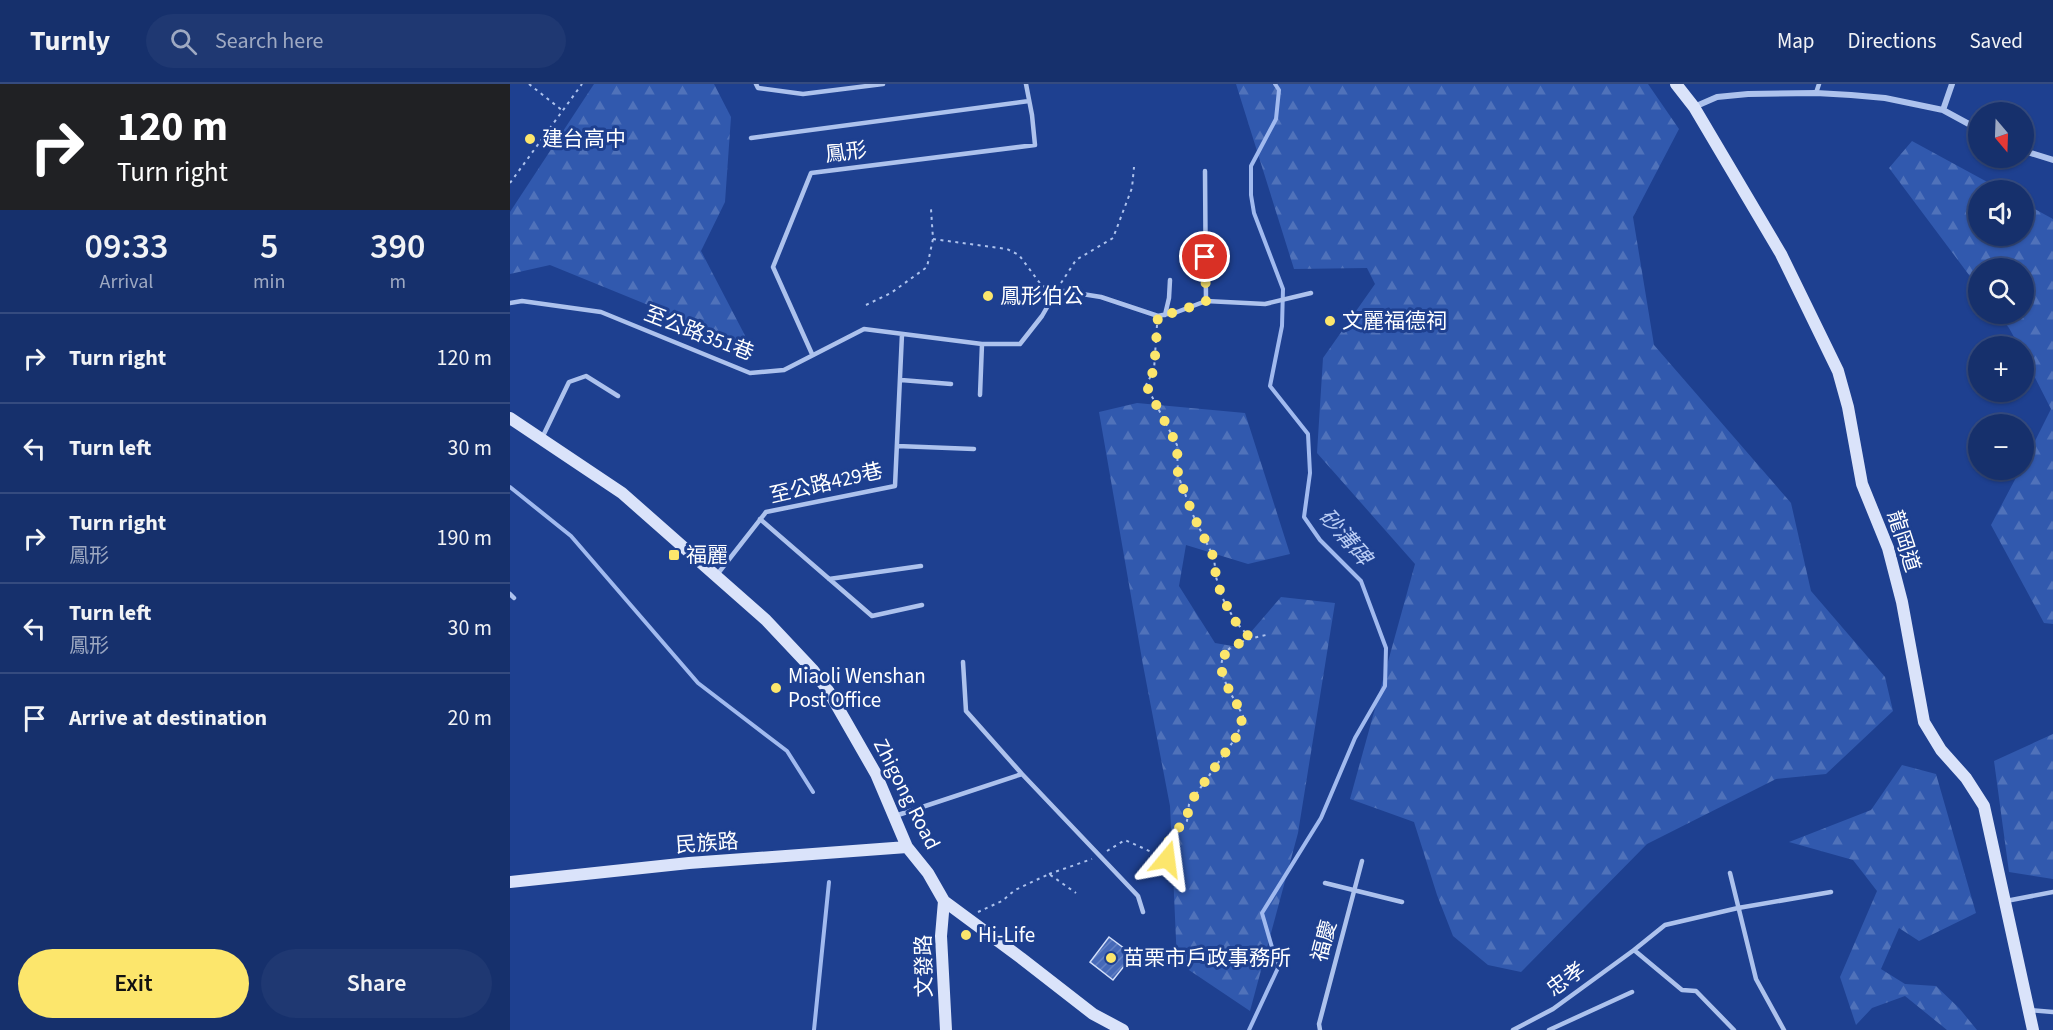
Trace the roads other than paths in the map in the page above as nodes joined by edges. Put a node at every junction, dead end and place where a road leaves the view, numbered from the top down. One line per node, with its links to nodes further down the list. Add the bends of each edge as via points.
1 (756, 84): 2 (lane, via 758,88 803,94)
2 (883, 84)
3 (1026, 84): 8 (lane, 鳳形)
4 (1676, 84): 9 (street, 龍岡道)
5 (1819, 84): 7 (lane)
6 (1952, 84): 10 (street)
7 (1816, 93): 9 (street, via 1717,97); 10 (street, via 1885,98)
8 (1029, 101): 12 (lane, 鳳形); 23 (lane, 鳳形, via 1035,145 811,173 773,267)
9 (1694, 107): 49 (street, 龍岡道, via 1781,254 1838,371 1862,484 1888,548 1896,580 1924,722 1984,806)
10 (1943, 110): 11 (street)
11 (1968, 124)
12 (751, 138)
13 (2034, 154): 14 (street)
14 (2053, 160)
15 (1205, 171): 18 (lane)
16 (1170, 280): 20 (lane)
17 (1311, 293): 18 (lane, via 1265,304)
18 (1206, 301): 20 (lane)
19 (510, 303): 23 (lane, 至公路351巷, via 522,300 601,312 750,373 784,370)
20 (1165, 315): 22 (lane, 至公路351巷, via 1101,297 1057,290 1020,344)
21 (903, 334): 22 (lane, 至公路351巷); 23 (lane, 至公路351巷, via 864,329); 24 (lane, 至公路429巷)
22 (982, 344): 26 (lane)
23 (812, 354)
24 (901, 380): 25 (lane); 30 (lane, 至公路429巷)
25 (951, 384)
26 (980, 395)
27 (618, 396): 29 (lane, via 586,376 569,382)
28 (510, 418): 29 (street, Zhigong Road)
29 (542, 438): 34 (street, Zhigong Road, via 622,493)
30 (897, 446): 31 (lane); 32 (lane, 至公路429巷, via 895,486 766,512)
31 (974, 449)
32 (760, 519): 34 (lane, 至公路429巷); 35 (lane)
33 (921, 566): 35 (lane)
34 (716, 576): 39 (street, Zhigong Road, via 766,620 813,670 876,774)
35 (829, 579): 36 (lane, via 872,616)
36 (922, 605)
37 (963, 662): 38 (lane, via 966,711)
38 (1022, 774): 39 (lane); 52 (lane, via 1138,896)
39 (895, 816): 40 (street, Zhigong Road)
40 (908, 847): 43 (street, 民族路, via 688,863); 48 (street, Zhigong Road)
41 (1362, 861): 45 (lane, 福慶)
42 (1730, 873): 51 (lane)
43 (510, 882)
44 (1325, 883): 45 (lane)
45 (1355, 889): 50 (lane); 59 (lane, 福慶)
46 (1831, 892): 51 (lane, 忠孝)
47 (2053, 892): 49 (lane)
48 (944, 901): 57 (street, 文發路, via 941,936); 58 (street, Zhigong Road, via 1093,1014)
49 (2004, 901): 55 (street, 龍岡道)
50 (1402, 902)
51 (1738, 908): 53 (lane, 忠孝, via 1665,925); 63 (lane, via 1756,979)
52 (1143, 912)
53 (1634, 950): 60 (lane, 忠孝, via 1553,1009); 62 (lane, via 1682,990 1696,991)
54 (1632, 992): 61 (lane)
55 (2030, 1010): 56 (lane); 64 (street, 龍岡道)
56 (2053, 1012)
57 (946, 1030)
58 (1123, 1030)
59 (1320, 1030)
60 (1513, 1030)
61 (1549, 1030)
62 (1734, 1030)
63 (1784, 1030)
64 (2032, 1030)

